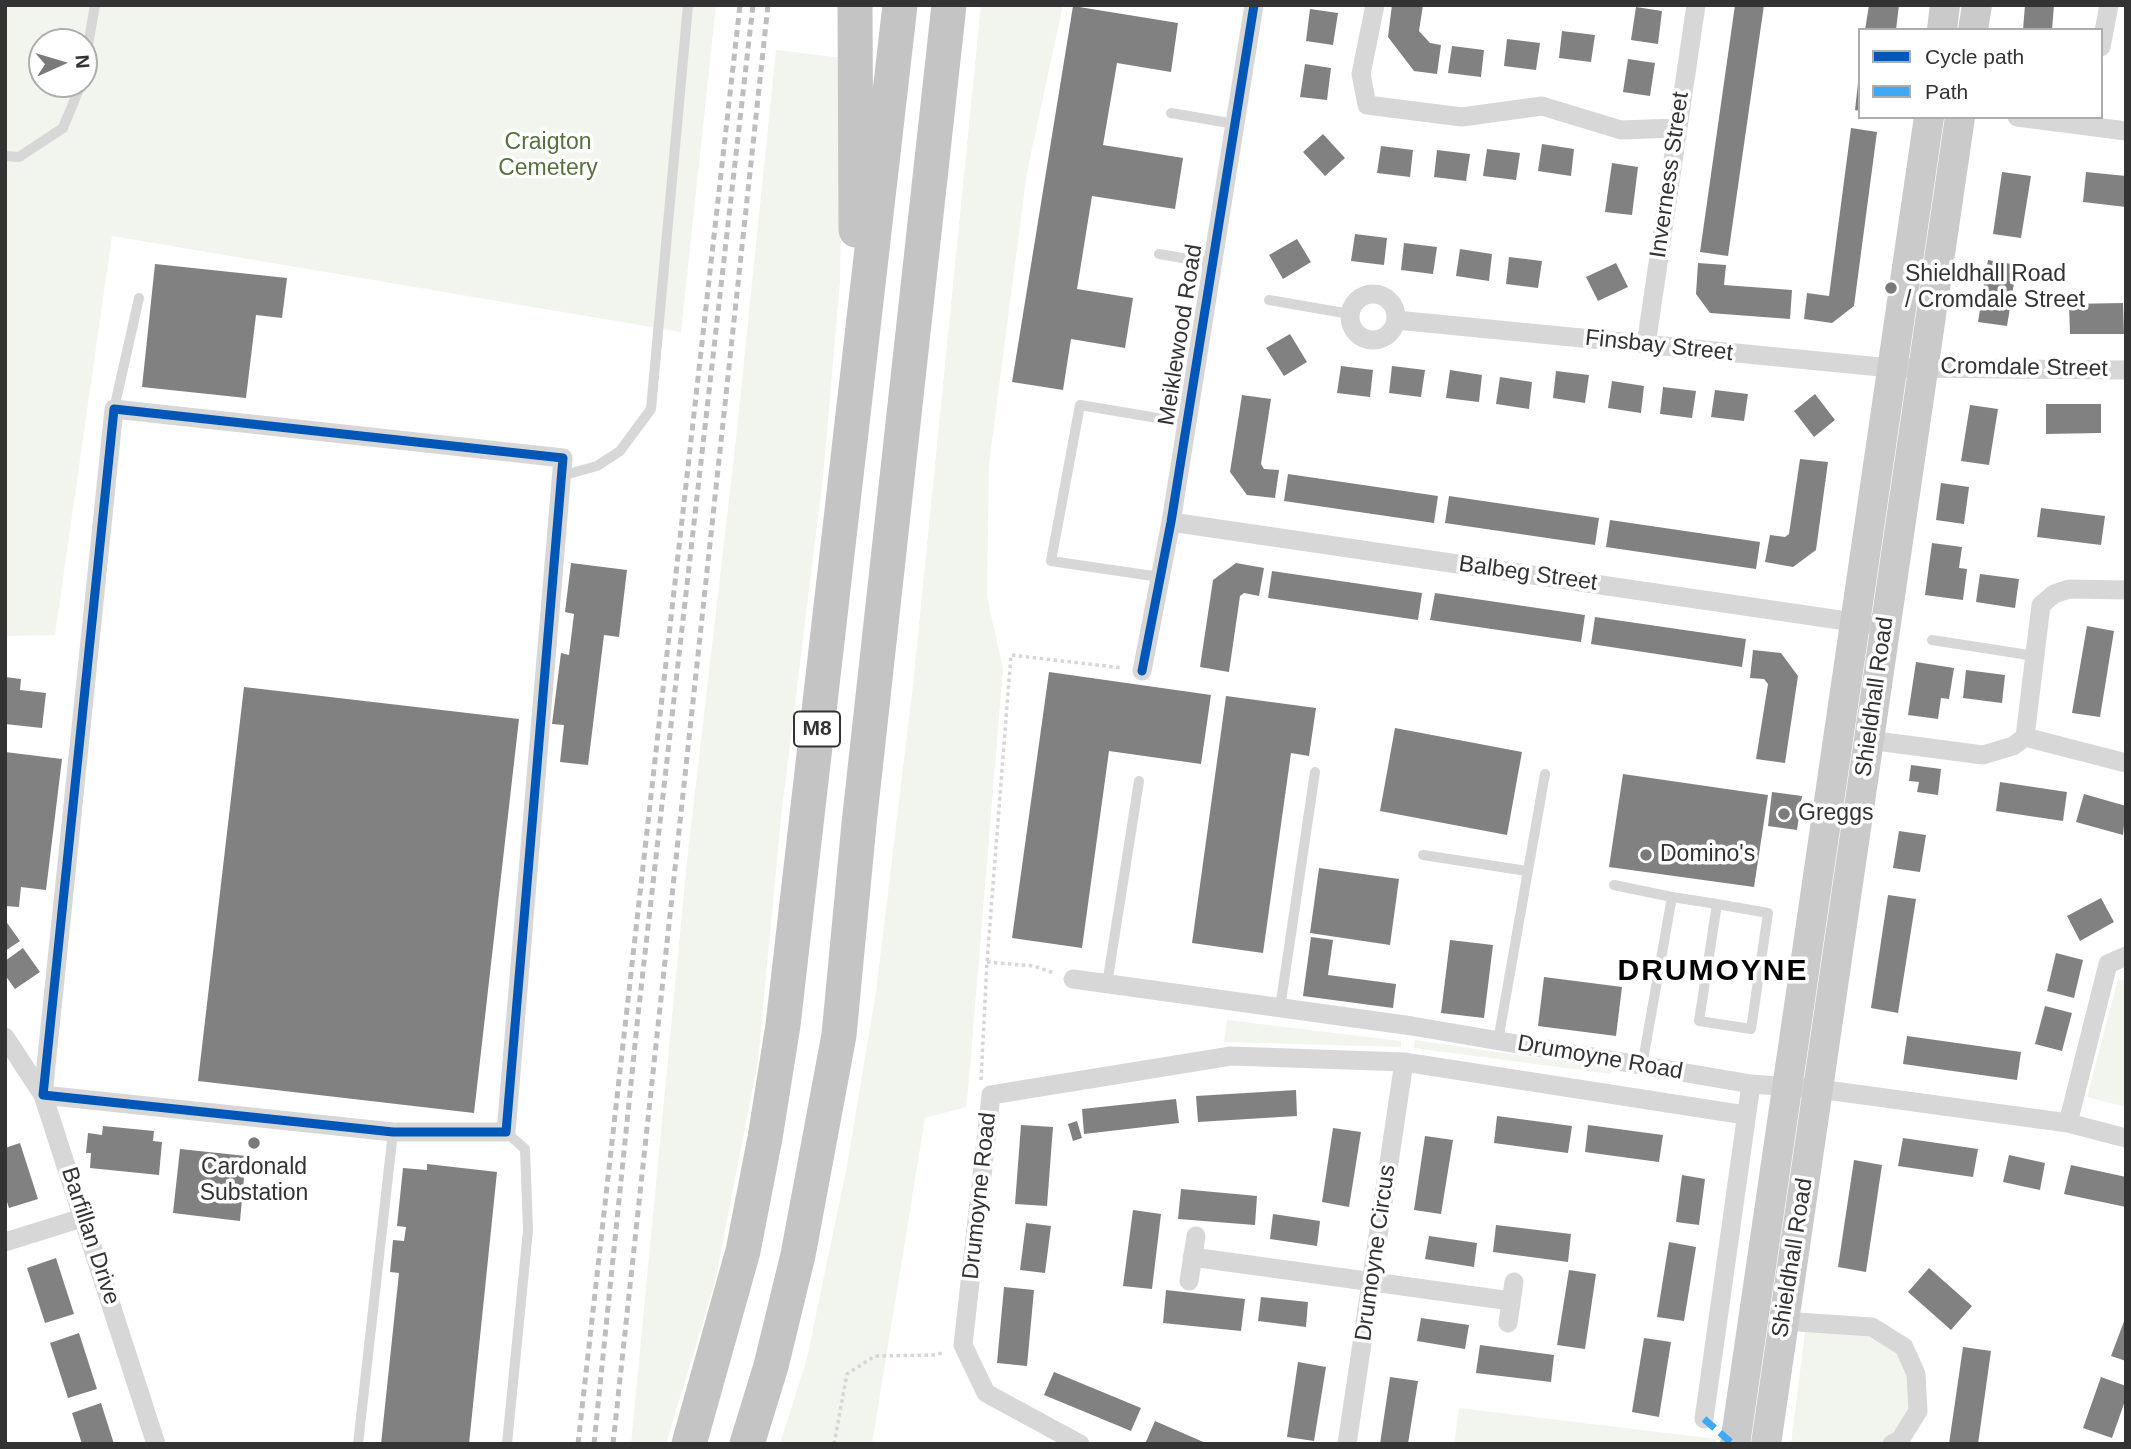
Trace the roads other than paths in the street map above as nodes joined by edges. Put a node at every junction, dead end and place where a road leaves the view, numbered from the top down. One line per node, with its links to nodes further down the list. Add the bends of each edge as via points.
1 (95, 5): 12 (lane)
2 (688, 5): 39 (lane, via 651,409 620,451 597,466)
3 (855, 5): 36 (highway)
4 (900, 5): 36 (highway, M8)
5 (949, 5): 89 (highway, M8, via 839,1035 798,1255)
6 (1254, 5): 22 (street, Meiklewood Road)
7 (1375, 5): 23 (street, via 1361,74 1367,105 1462,117 1542,106 1621,131)
8 (1696, 5): 23 (street, Inverness Street)
9 (1945, 5): 13 (main road)
10 (1977, 5): 14 (main road)
11 (2109, 5): 15 (street)
12 (91, 28)
13 (1942, 28)
14 (1973, 28)
15 (2103, 36)
16 (75, 98): 25 (lane, via 62,128 19,157)
17 (1171, 113): 22 (lane)
18 (1928, 119): 34 (main road, Shieldhall Road)
19 (1960, 119): 33 (main road, Shieldhall Road)
20 (2045, 119): 21 (street)
21 (2087, 122): 24 (street)
22 (1235, 124): 27 (street, Meiklewood Road)
23 (1677, 128): 32 (street, Inverness Street)
24 (2126, 131)
25 (5, 156)
26 (1159, 254): 27 (lane)
27 (1212, 264): 38 (street, Meiklewood Road)
28 (139, 298): 37 (lane)
29 (1269, 300): 30 (lane)
30 (1350, 314): 31 (street, via 1352,328 1370,340 1390,333); 31 (street, via 1357,300 1372,293 1393,304)
31 (1396, 320): 32 (street, Finsbay Street)
32 (1646, 345): 34 (street, Finsbay Street)
33 (1921, 366): 34 (street, Finsbay Street); 35 (street, Cromdale Street); 44 (main road, Shieldhall Road)
34 (1891, 368): 43 (main road, Shieldhall Road)
35 (2126, 370)
36 (853, 398): 88 (highway, M8, via 801,883 765,1138 734,1287)
37 (114, 409): 39 (street, via 563,458); 70 (street)
38 (1186, 423): 40 (street, Meiklewood Road); 41 (lane, via 1080,405 1051,561)
39 (561, 476): 74 (street)
40 (1171, 522): 41 (street, Meiklewood Road); 43 (street, Balbeg Street)
41 (1160, 577): 47 (street, Meiklewood Road)
42 (2126, 590): 46 (street, via 2069,589 2054,594 2040,605)
43 (1854, 622): 44 (street, Balbeg Street); 68 (main road, Shieldhall Road)
44 (1885, 626): 49 (main road, Shieldhall Road)
45 (1932, 640): 46 (lane)
46 (2035, 656): 48 (street)
47 (1142, 671)
48 (2025, 737): 49 (street, via 1983,755); 50 (street)
49 (1869, 740): 69 (main road, Shieldhall Road)
50 (2126, 763)
51 (1315, 772): 62 (lane)
52 (1545, 774): 55 (lane)
53 (1139, 781): 61 (lane)
54 (1423, 855): 55 (lane)
55 (1527, 871): 64 (lane)
56 (1614, 885): 57 (lane)
57 (1672, 897): 58 (lane); 66 (lane)
58 (1717, 904): 58 (lane, via 1768,913 1752,1029 1699,1021)
59 (2126, 956): 72 (street, via 2108,964)
60 (1073, 979): 61 (street, Drumoyne Road)
61 (1107, 984): 62 (street, Drumoyne Road)
62 (1280, 1008): 64 (street, Drumoyne Road)
63 (5, 1037): 70 (street, Barfillan Drive)
64 (1498, 1041): 66 (street, Drumoyne Road)
65 (1404, 1062): 71 (street, Drumoyne Road); 81 (street, Drumoyne Circus); 90 (street, Drumoyne Road, via 1231,1056 991,1095 963,1345 986,1393)
66 (1642, 1066): 67 (street, Drumoyne Road)
67 (1751, 1084): 68 (street, Drumoyne Road); 71 (street)
68 (1789, 1086): 69 (street, Drumoyne Road); 92 (main road, Shieldhall Road)
69 (1819, 1089): 72 (street, Drumoyne Road); 82 (main road, Shieldhall Road)
70 (43, 1095): 73 (street); 76 (street, Barfillan Drive)
71 (1745, 1115): 84 (street)
72 (2068, 1123): 75 (street, Drumoyne Road)
73 (393, 1132): 74 (street); 86 (lane)
74 (506, 1132): 87 (lane, via 525,1149 528,1230)
75 (2126, 1138)
76 (85, 1217): 78 (street); 85 (street, Barfillan Drive)
77 (1196, 1236): 79 (street)
78 (5, 1242)
79 (1192, 1257): 80 (street); 81 (street)
80 (1189, 1281)
81 (1373, 1281): 83 (street, via 1513,1291); 91 (street, Drumoyne Circus)
82 (1783, 1321): 93 (main road, Shieldhall Road); 94 (street, via 1872,1327 1904,1347 1916,1374 1917,1411 1900,1440)
83 (1508, 1323)
84 (1704, 1419)
85 (156, 1444)
86 (358, 1444)
87 (507, 1444)
88 (689, 1444)
89 (747, 1444)
90 (1080, 1444)
91 (1347, 1444)
92 (1735, 1444)
93 (1766, 1444)
94 (1892, 1444)

